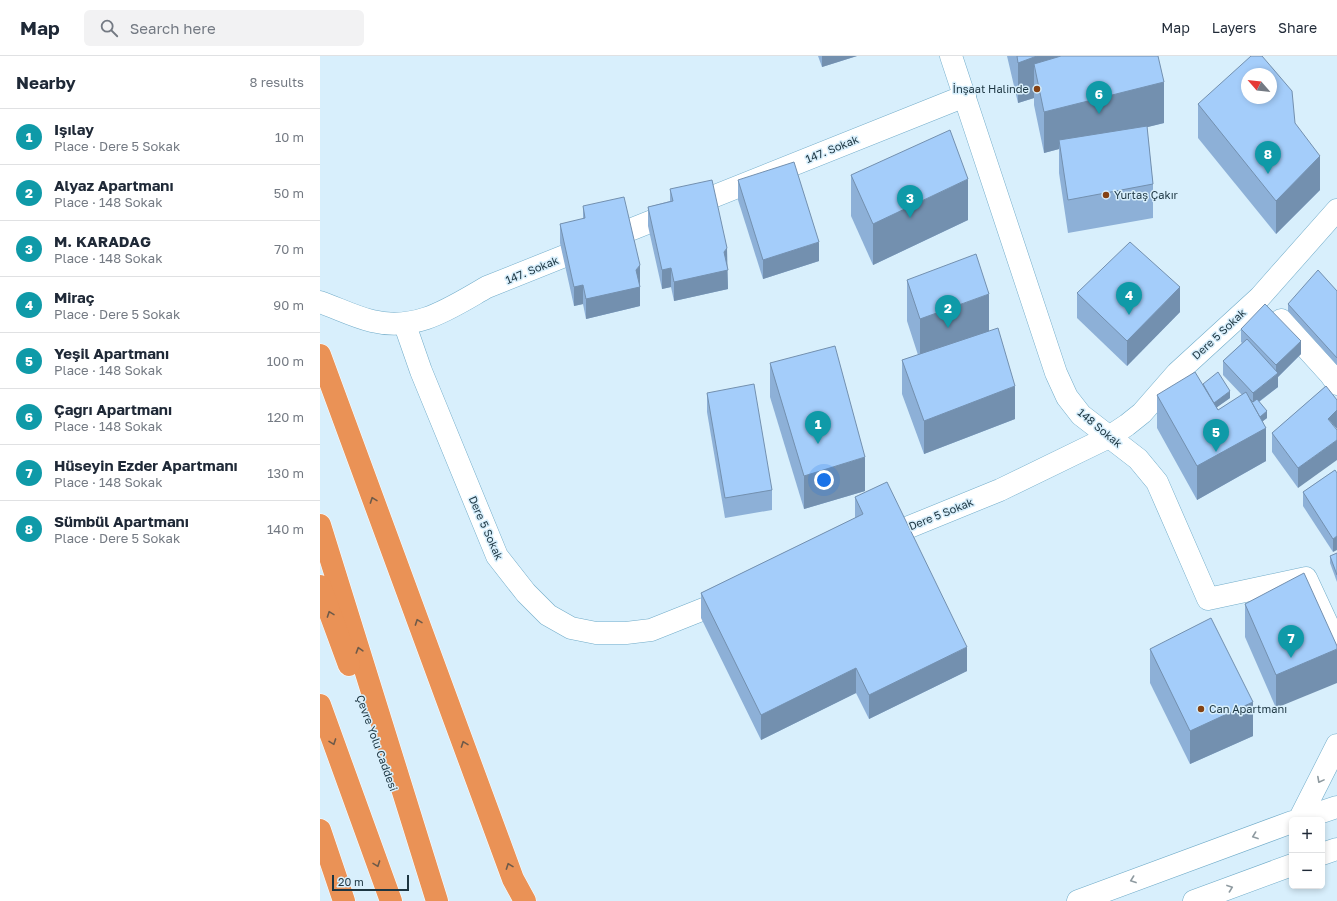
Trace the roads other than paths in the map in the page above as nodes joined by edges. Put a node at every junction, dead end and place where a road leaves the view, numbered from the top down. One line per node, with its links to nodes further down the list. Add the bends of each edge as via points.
1 (951, 56): 2 (street, 148 Sokak)
2 (965, 96): 6 (street, 147. Sokak, via 487,287 432,317); 9 (street, 148 Sokak, via 1056,373 1067,397 1081,415)
3 (1337, 210): 4 (street, Dere 5 Sokak)
4 (1260, 297): 8 (street); 9 (street, Dere 5 Sokak, via 1177,373 1142,413)
5 (320, 302): 6 (street, 147. Sokak, via 372,322)
6 (404, 324): 13 (street, Dere 5 Sokak, via 497,556 526,594 548,615 571,628 596,633 626,633 651,630)
7 (320, 356): 28 (highway, one-way to 7, via 511,872)
8 (1337, 384)
9 (1109, 437): 11 (street, Dere 5 Sokak, via 1000,490); 14 (street, 148 Sokak, via 1138,459 1157,482 1208,599 1306,578)
10 (320, 525): 27 (highway, one-way to 10)
11 (866, 544)
12 (320, 586): 27 (highway, Çevre Yolu Caddesi, one-way to 12)
13 (747, 592)
14 (1337, 646)
15 (320, 705): 26 (highway, one-way to 26)
16 (1337, 745): 18 (street, one-way to 18)
17 (1337, 807): 19 (street)
18 (1301, 817)
19 (1308, 817)
20 (1289, 823): 29 (street, one-way to 29)
21 (320, 830): 25 (highway)
22 (1337, 849): 23 (street)
23 (1325, 853)
24 (1289, 866): 30 (street, one-way to 24)
25 (344, 901)
26 (391, 901)
27 (436, 901)
28 (526, 901)
29 (1078, 901)
30 (1194, 901)

